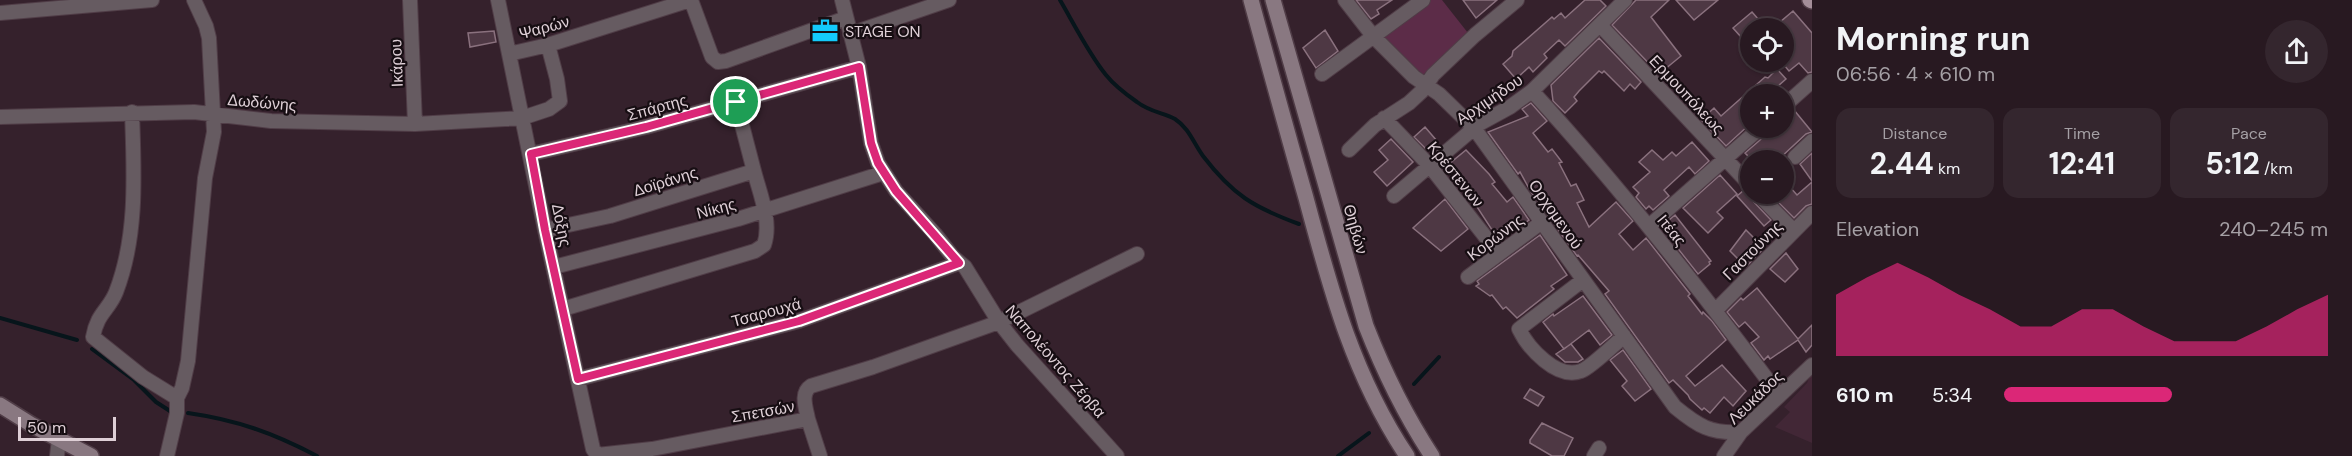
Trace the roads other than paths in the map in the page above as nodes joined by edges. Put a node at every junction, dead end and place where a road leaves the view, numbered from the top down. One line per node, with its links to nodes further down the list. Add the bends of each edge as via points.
1 (152, 0): 15 (street)
2 (194, 0): 30 (street, via 209,38)
3 (410, 0): 34 (street, Ικάρου)
4 (498, 0): 21 (street, Δόξης)
5 (691, 0): 14 (street, Ψαρών); 16 (street, via 712,57 718,62)
6 (842, 0): 16 (street, Ναπολέοντος Ζέρβα)
7 (949, 0): 18 (street)
8 (1251, 0): 78 (main road, via 1342,323 1380,413)
9 (1273, 0): 79 (main road, Θηβών, via 1366,326 1382,368)
10 (1345, 0): 19 (street, Ορχομενού)
11 (1423, 0): 19 (street)
12 (1517, 0): 25 (street, via 1475,34)
13 (1625, 0): 17 (street, Αρχιμήδου)
14 (676, 2): 20 (street, Ψαρών)
15 (0, 13)
16 (846, 18): 18 (street, Ναπολέοντος Ζέρβα)
17 (1600, 25): 26 (street, Αρχιμήδου); 41 (street, Ερμουπόλεως)
18 (850, 34): 22 (street, Ναπολέοντος Ζέρβα)
19 (1373, 36): 23 (street); 25 (street, Ορχομενού)
20 (548, 45): 21 (street, Ψαρών); 32 (street, Δωδώνης, via 560,101)
21 (509, 54): 32 (street, Δόξης)
22 (859, 67): 28 (street, Σπάρτης); 44 (street, Ναπολέοντος Ζέρβα, via 871,143)
23 (1322, 74)
24 (1812, 81): 27 (street)
25 (1427, 85): 33 (street, via 1409,103); 35 (street, Ορχομενού)
26 (1532, 91): 35 (street, Αρχιμήδου); 51 (street, Ιτέας)
27 (1794, 97)
28 (736, 102): 39 (street, Σπάρτης); 43 (street)
29 (132, 112): 30 (street, Δωδώνης); 31 (street, Δωδώνης); 67 (street, via 135,189 128,247 116,294 96,322 93,337)
30 (213, 114): 34 (street, Δωδώνης, via 271,121); 67 (street, via 188,361)
31 (0, 117)
32 (522, 118): 34 (street, Δωδώνης); 39 (street, Δόξης)
33 (1384, 118): 38 (street); 42 (street, Κρέστενων)
34 (415, 124)
35 (1474, 128): 42 (street, Αρχιμήδου); 50 (street, Ορχομενού)
36 (1748, 138): 41 (street)
37 (1812, 141): 40 (street)
38 (1349, 150)
39 (531, 154): 52 (street, Δόξης)
40 (1795, 157)
41 (1725, 158): 45 (street, Ερμουπόλεως); 51 (street)
42 (1429, 165): 46 (street, Αρχιμήδου); 55 (street, Κρέστενων)
43 (754, 171): 48 (street); 52 (street, Δοϊράνης, via 610,216)
44 (883, 173): 48 (street, Νίκης); 56 (street, Ναπολέοντος Ζέρβα)
45 (1740, 174)
46 (1394, 196)
47 (1768, 204): 53 (street)
48 (765, 211): 57 (street, Νίκης); 60 (street, via 765,245 755,251)
49 (1812, 213): 53 (street, Γαστούνης)
50 (1542, 222): 55 (street, Κορώνης); 59 (street, Ορχομενού)
51 (1649, 226): 61 (street, Ιτέας)
52 (545, 230): 57 (street, Δόξης)
53 (1794, 231): 61 (street, Γαστούνης)
54 (1137, 254): 62 (street, Σπετσών)
55 (1499, 254): 58 (street, Κορώνης)
56 (959, 263): 62 (street, Ναπολέοντος Ζέρβα); 65 (street, Τσαρουχά, via 799,321)
57 (554, 267): 60 (street, Δόξης)
58 (1468, 277)
59 (1583, 280): 63 (street, Ορχομενού); 63 (street, via 1519,330 1537,354 1558,369 1571,372 1581,371)
60 (563, 309): 65 (street, Δόξης)
61 (1716, 310): 66 (street, Ιτέας)
62 (999, 322): 69 (street, Σπετσών, via 811,386 804,395); 77 (street, Ναπολέοντος Ζέρβα)
63 (1624, 336): 70 (street, Ορχομενού, via 1686,417 1703,427)
64 (1812, 365): 66 (street, Λευκάδος)
65 (578, 379): 72 (street, Δόξης)
66 (1779, 395): 70 (street, Λευκάδος)
67 (177, 398): 75 (street)
68 (0, 405): 71 (main road)
69 (808, 419): 72 (street, Σπετσών, via 652,449); 76 (street)
70 (1738, 436): 80 (street, Λευκάδος)
71 (59, 439): 73 (street); 74 (main road)
72 (596, 455)
73 (57, 456)
74 (92, 456)
75 (168, 456)
76 (820, 456)
77 (1117, 456)
78 (1407, 456)
79 (1432, 456)
80 (1724, 456)

